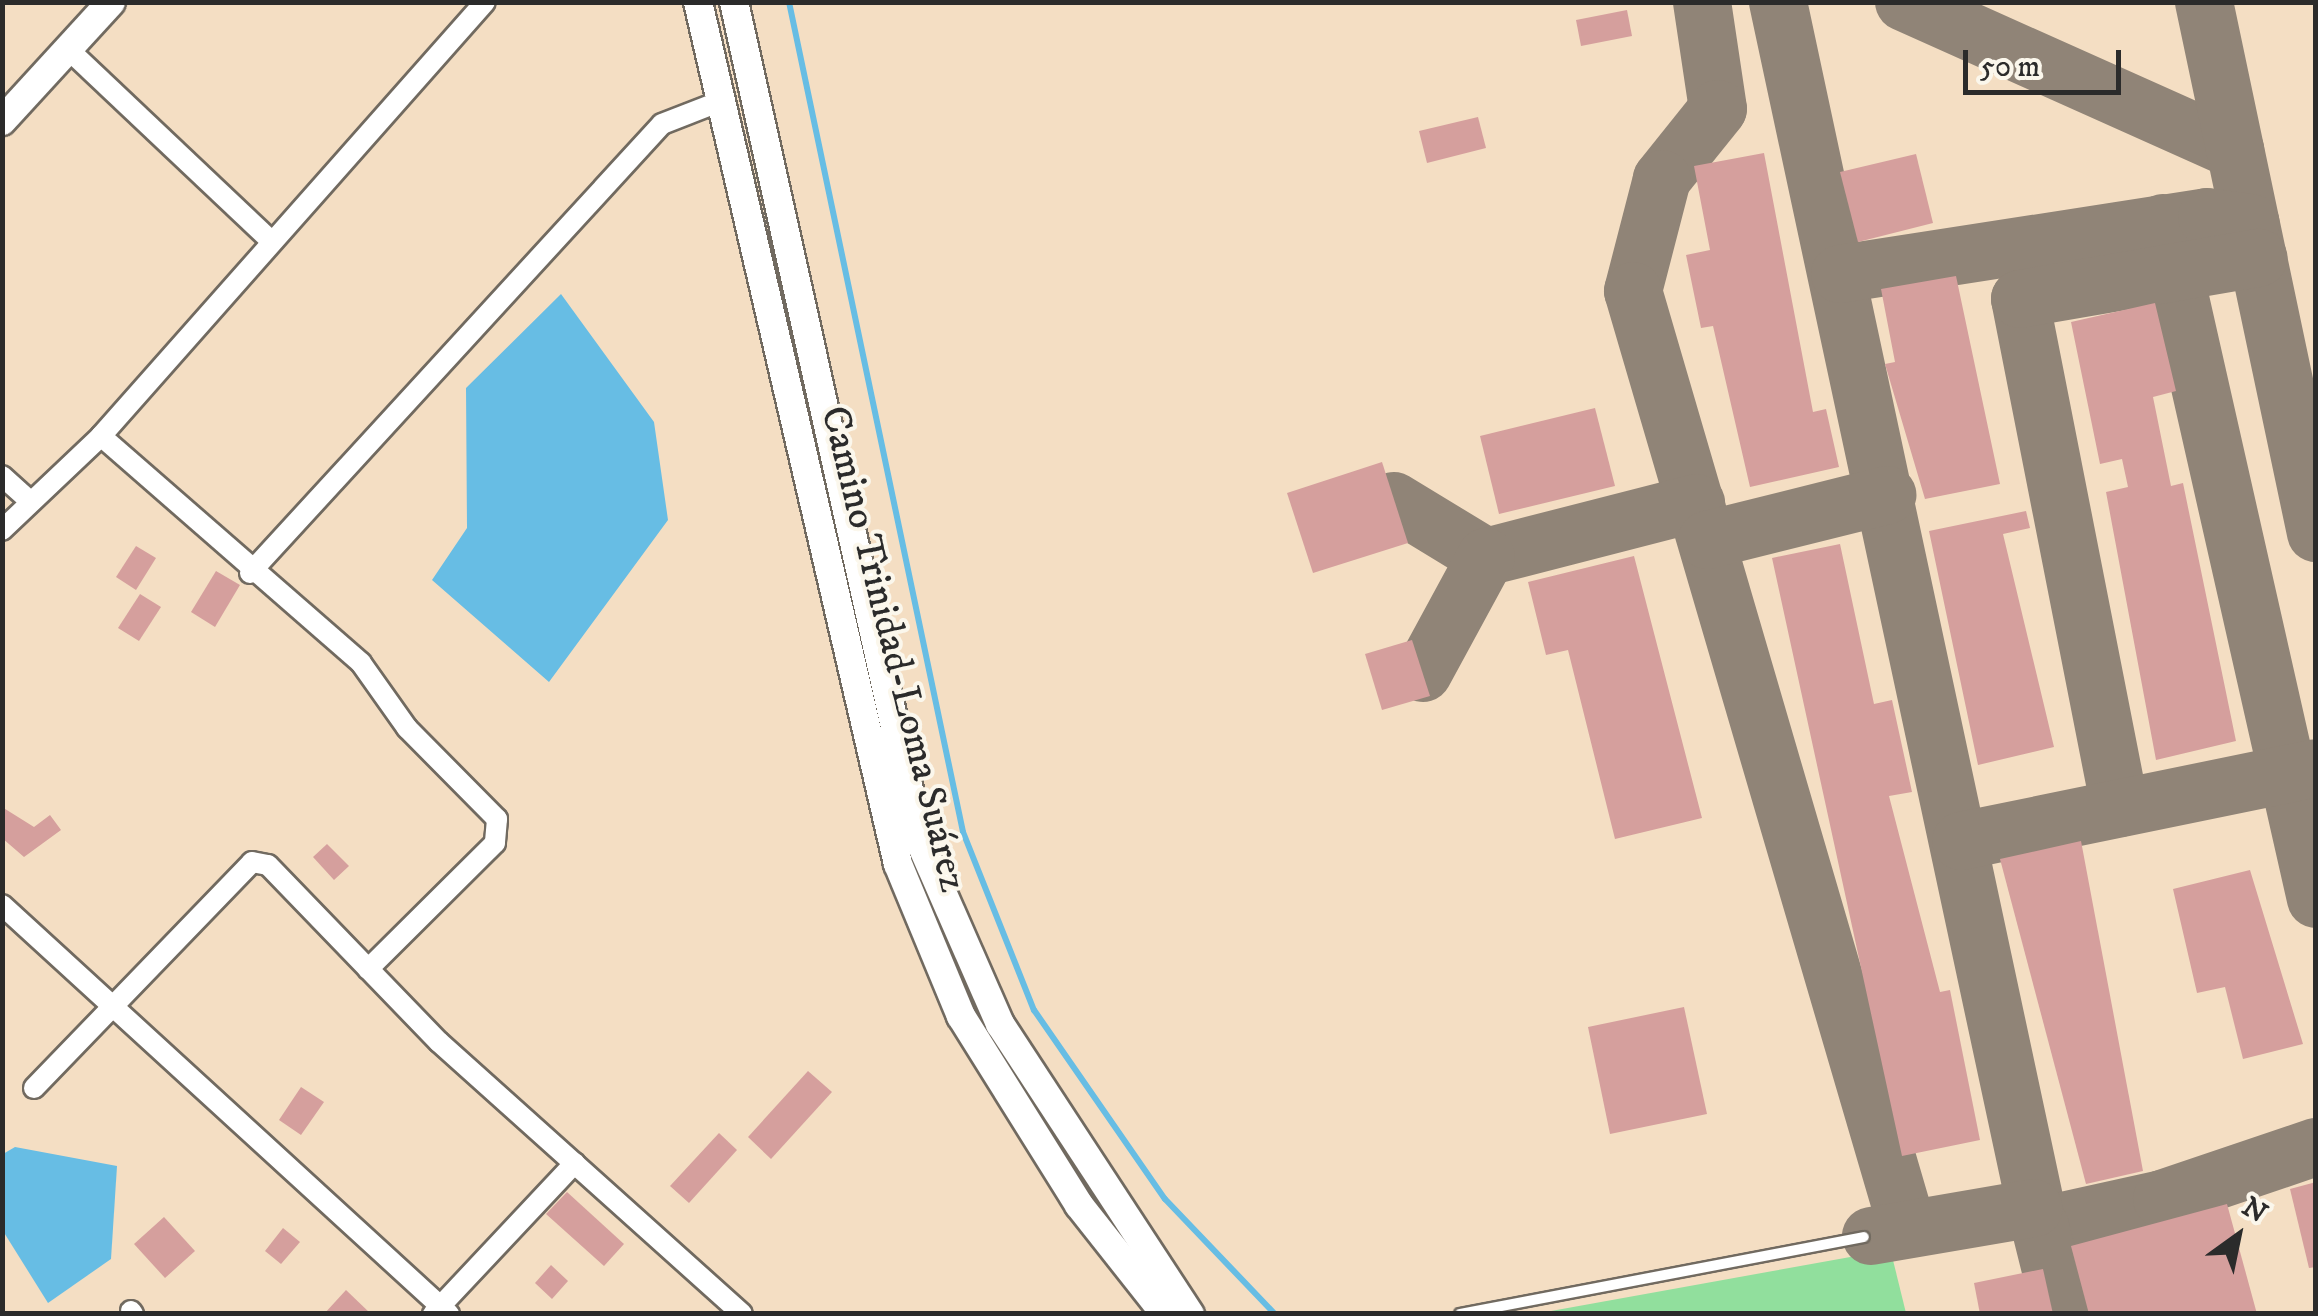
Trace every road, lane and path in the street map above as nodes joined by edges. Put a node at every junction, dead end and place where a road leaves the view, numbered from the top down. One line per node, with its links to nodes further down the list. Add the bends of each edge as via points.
1 (111, 2): 5 (street)
2 (485, 2): 8 (street)
3 (698, 2): 6 (street, Camino Trinidad-Loma Suárez)
4 (734, 2): 23 (street, Camino Trinidad-Loma Suárez, via 921,844 1000,1024)
5 (68, 49): 7 (street); 8 (street)
6 (721, 101): 13 (street, via 662,124); 22 (street, Camino Trinidad-Loma Suárez, via 898,864 961,1016 1079,1205)
7 (2, 120)
8 (271, 240): 9 (street)
9 (102, 436): 11 (street); 13 (street)
10 (2, 476): 11 (street)
11 (30, 501): 12 (street)
12 (2, 530)
13 (250, 574): 15 (street, via 360,663 407,728 497,818 495,843)
14 (2, 905): 16 (street)
15 (368, 969): 16 (street, via 268,865 252,862); 18 (street)
16 (111, 1004): 17 (street); 20 (street)
17 (34, 1088)
18 (574, 1163): 20 (street); 21 (street)
19 (1864, 1237): 24 (lane)
20 (441, 1311)
21 (742, 1314)
22 (1165, 1314)
23 (1190, 1314)
24 (1460, 1314)

